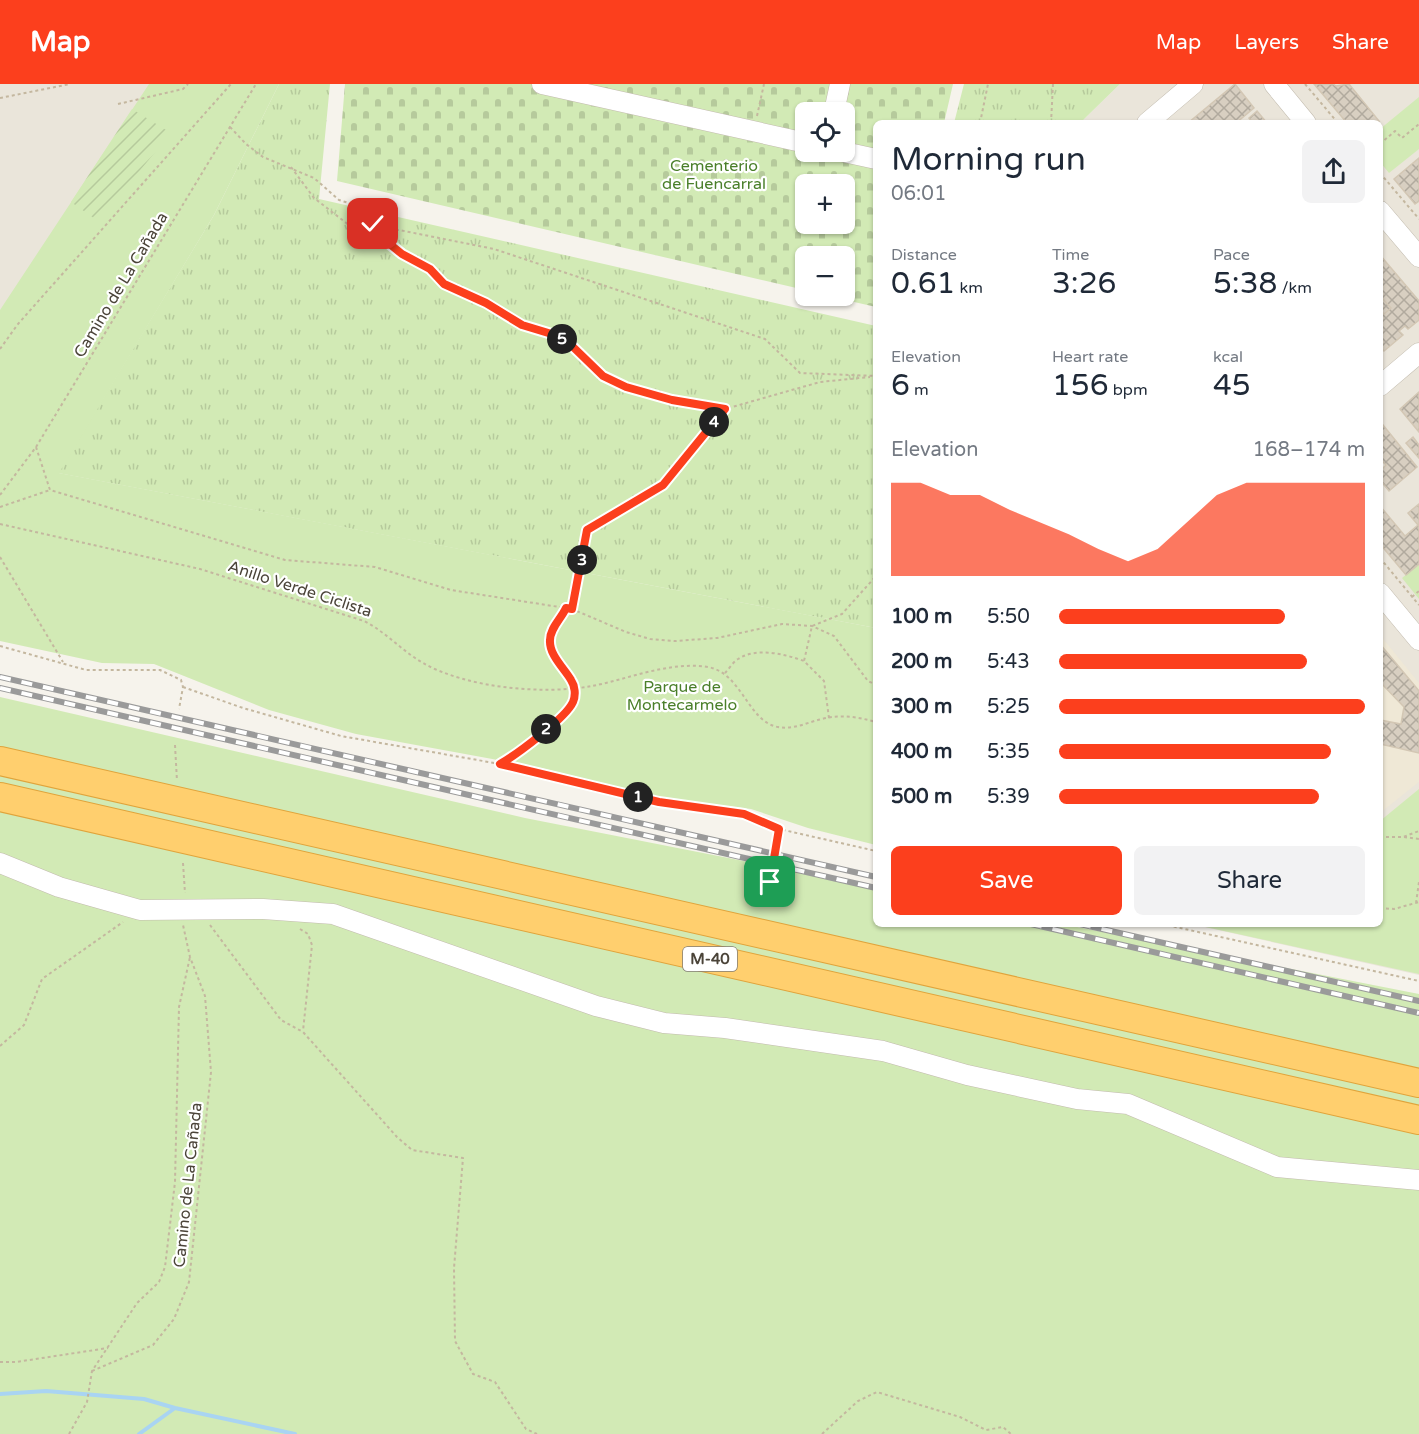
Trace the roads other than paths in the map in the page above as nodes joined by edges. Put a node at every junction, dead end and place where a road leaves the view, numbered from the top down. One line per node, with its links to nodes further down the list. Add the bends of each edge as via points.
1 (840, 84): 5 (street)
2 (1193, 84): 6 (street)
3 (1274, 84): 7 (street)
4 (554, 85): 8 (street)
5 (836, 102)
6 (1151, 120)
7 (1304, 120)
8 (795, 140)
9 (855, 154): 10 (street)
10 (873, 158)
11 (1383, 215): 12 (street)
12 (1419, 257)
13 (1419, 353): 14 (street)
14 (1383, 383)
15 (1383, 597): 16 (street)
16 (1419, 640)
17 (0, 761): 20 (highway, M-40)
18 (0, 797): 21 (highway, M-40)
19 (0, 863): 22 (street, via 59,887 140,910 263,909 333,914 596,1006 664,1023 883,1051 1077,1100 1128,1104 1277,1167)
20 (1419, 1083)
21 (1419, 1120)
22 (1419, 1180)

